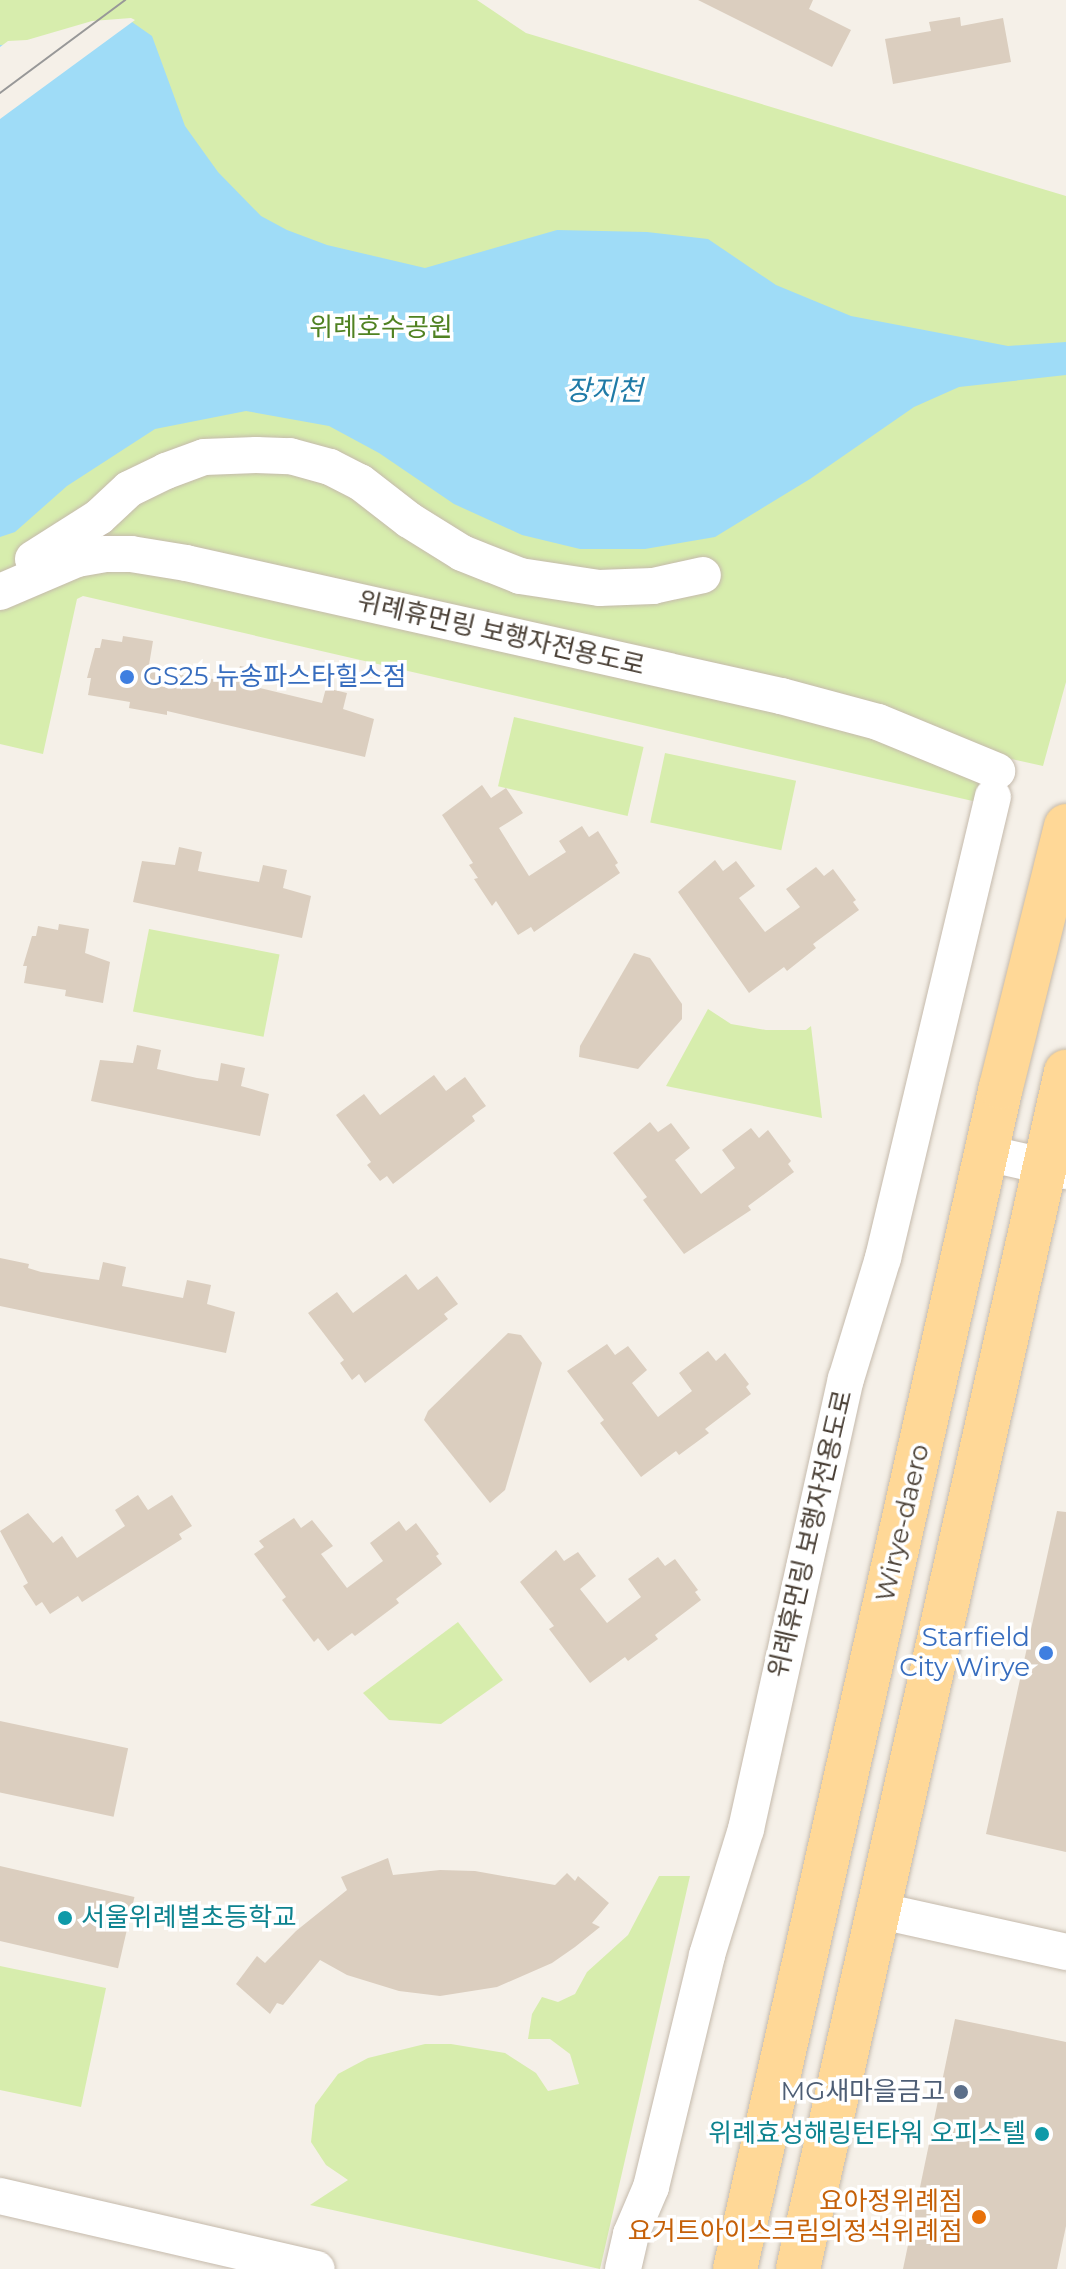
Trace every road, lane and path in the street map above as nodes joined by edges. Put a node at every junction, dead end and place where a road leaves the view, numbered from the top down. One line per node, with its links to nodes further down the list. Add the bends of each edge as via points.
1 (0, 575): 2 (street, via 59,545 129,489 166,471 204,457 256,455 290,456 330,467 453,547 520,576 599,588 653,586)
2 (703, 575)
3 (0, 592): 14 (street, 위례휴먼링 보행자전용도로, via 77,559 106,554 186,563 878,722 995,784 883,1258 846,1379 746,1829 707,1955 651,2187)
4 (1066, 826): 6 (main road, Wirye-daero)
5 (1066, 1072): 7 (main road)
6 (986, 1153): 7 (street); 8 (main road, Wirye-daero)
7 (1055, 1169): 9 (main road)
8 (961, 1266): 9 (main road, via 975,1263 987,1270 977,1342); 15 (main road, Wirye-daero)
9 (997, 1377): 10 (main road)
10 (877, 1910): 11 (street); 16 (main road)
11 (1066, 1952)
12 (0, 2196): 13 (street)
13 (317, 2269)
14 (623, 2269)
15 (735, 2269)
16 (798, 2269)

